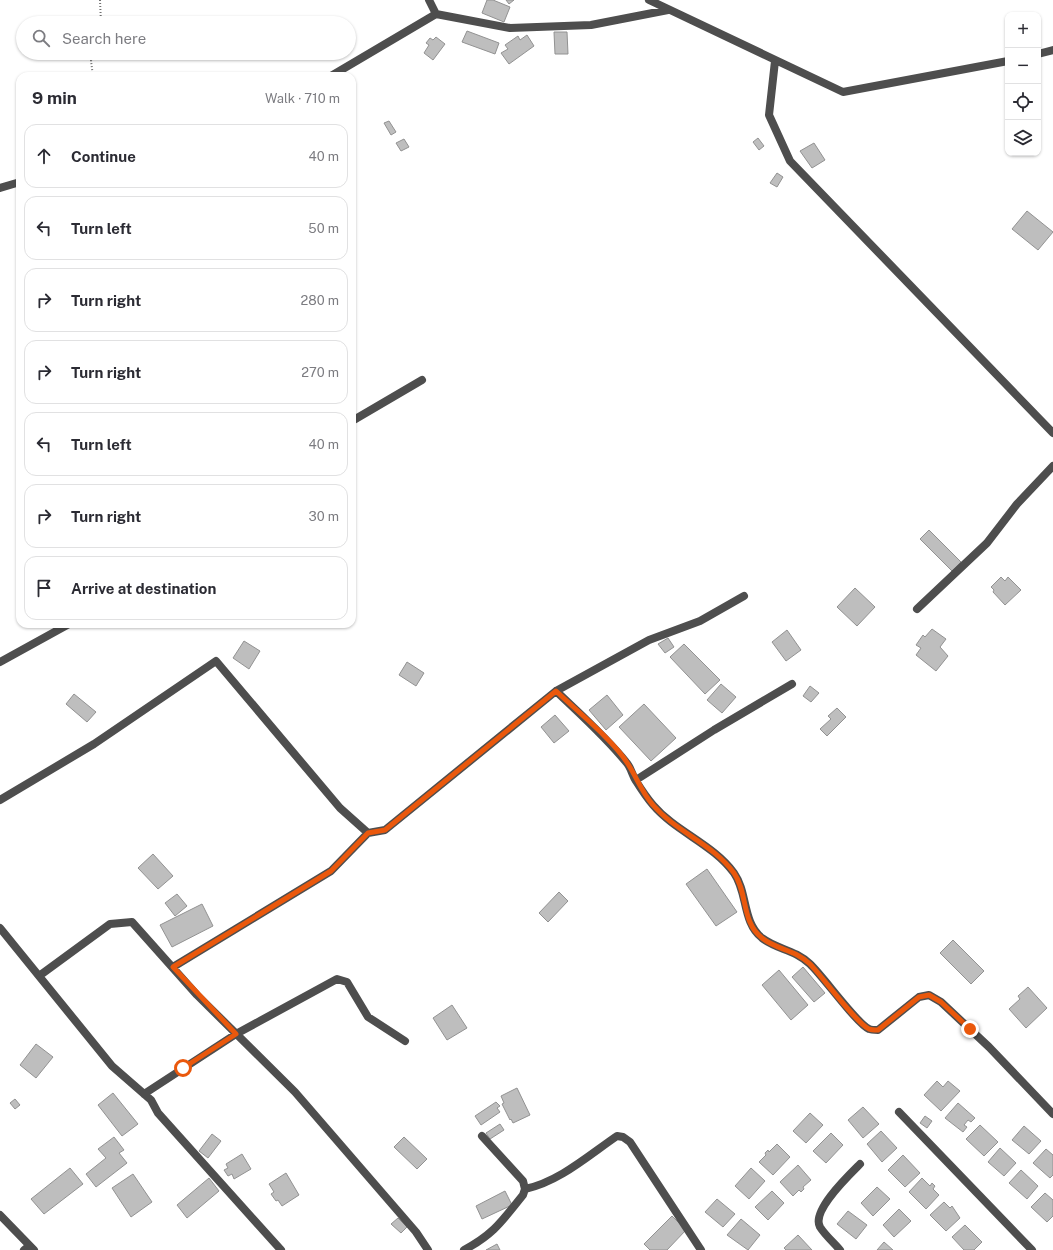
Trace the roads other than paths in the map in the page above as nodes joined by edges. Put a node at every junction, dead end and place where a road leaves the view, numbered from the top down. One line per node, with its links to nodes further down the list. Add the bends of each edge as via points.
1 (429, 0): 4 (street)
2 (649, 0): 3 (street)
3 (668, 10): 4 (street, via 591,25 510,28); 7 (street)
4 (436, 14): 9 (street)
5 (1053, 50): 6 (street)
6 (1041, 53)
7 (775, 61): 8 (street, via 843,92); 14 (street, via 769,115 790,161)
8 (1005, 62)
9 (338, 72)
10 (16, 183): 11 (street)
11 (0, 188)
12 (422, 380): 13 (street)
13 (356, 419)
14 (1053, 433)
15 (1053, 466): 17 (street, via 1017,504 987,543)
16 (744, 596): 21 (street, via 700,621 649,640)
17 (917, 609)
18 (62, 628): 19 (street)
19 (0, 662)
20 (792, 684): 22 (street)
21 (556, 691): 22 (street, via 612,745 628,764); 24 (street, via 385,830)
22 (636, 780): 32 (street, via 653,806 719,856 734,873 742,888 750,922 762,938 781,948 796,952 810,964 868,1029 878,1030 919,997 929,995 941,1002 989,1047)
23 (0, 800): 24 (street, via 94,744 216,661 340,808)
24 (368, 833): 26 (street, via 331,871)
25 (0, 928): 27 (street)
26 (173, 967): 27 (street, via 132,922 110,924); 28 (street)
27 (39, 976): 30 (street, via 112,1066)
28 (236, 1034): 29 (street, via 337,979 347,982 368,1017); 30 (street); 39 (street, via 299,1097 416,1232)
29 (405, 1041)
30 (144, 1094): 38 (street, via 163,1119)
31 (899, 1112): 43 (street)
32 (1053, 1114)
33 (482, 1136): 35 (street, via 523,1181)
34 (860, 1164): 42 (street, via 825,1204 819,1215 819,1226)
35 (525, 1188): 40 (street, via 523,1195 497,1228); 41 (street, via 538,1186 576,1165 617,1136 623,1137 630,1142)
36 (0, 1215): 37 (street)
37 (29, 1249)
38 (282, 1250)
39 (428, 1250)
40 (464, 1250)
41 (701, 1250)
42 (840, 1250)
43 (1032, 1250)

